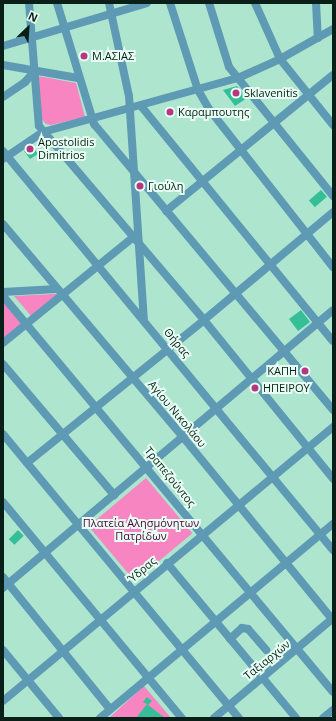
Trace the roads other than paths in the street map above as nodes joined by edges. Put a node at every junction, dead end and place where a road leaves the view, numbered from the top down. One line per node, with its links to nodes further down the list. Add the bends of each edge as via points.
1 (28, 3): 12 (street)
2 (57, 3): 10 (street)
3 (109, 3): 9 (street)
4 (147, 3): 9 (street)
5 (170, 3): 21 (street)
6 (209, 3): 20 (street, via 225,58)
7 (255, 3): 15 (street)
8 (316, 3): 13 (street)
9 (112, 12): 10 (street); 25 (street)
10 (64, 28): 12 (street); 19 (street)
11 (333, 29): 13 (street)
12 (32, 38): 14 (street); 17 (street)
13 (318, 38): 15 (street)
14 (3, 46)
15 (280, 59): 20 (street); 22 (street)
16 (3, 65): 17 (street)
17 (35, 71): 19 (street); 23 (street, via 25,82); 29 (street, via 39,126)
18 (333, 75): 22 (street)
19 (78, 78): 26 (street)
20 (238, 78): 21 (street); 27 (street)
21 (198, 90): 24 (street); 30 (street)
22 (308, 94): 27 (street); 28 (street)
23 (3, 97)
24 (141, 106): 25 (street); 33 (street)
25 (130, 109): 26 (street); 32 (street)
26 (90, 119): 29 (street); 32 (street)
27 (275, 123): 30 (street); 34 (street)
28 (333, 125)
29 (43, 132): 31 (street); 39 (street)
30 (240, 151): 33 (street); 38 (street)
31 (4, 156): 42 (street, Θήρας)
32 (134, 173): 35 (street); 40 (street)
33 (203, 181): 35 (street); 41 (street)
34 (333, 196)
35 (166, 211): 46 (street)
36 (333, 212): 38 (street)
37 (3, 224): 45 (street, Αγίου Νικολάου)
38 (306, 235): 41 (street); 43 (street)
39 (132, 238): 40 (street); 42 (street)
40 (139, 246): 49 (street); 50 (street)
41 (271, 263): 46 (street); 51 (street)
42 (98, 267): 45 (street); 50 (street, Θήρας)
43 (333, 267)
44 (3, 292): 45 (street)
45 (60, 293): 52 (street); 58 (street, Αγίου Νικολάου)
46 (237, 293): 49 (street); 56 (street)
47 (3, 296): 52 (street, Τραπεζούντος)
48 (333, 310): 51 (street)
49 (204, 320): 55 (street); 59 (street)
50 (144, 321): 55 (street, Θήρας)
51 (318, 322): 53 (street); 56 (street)
52 (28, 326): 54 (street); 60 (street, Τραπεζούντος)
53 (333, 341)
54 (3, 343)
55 (168, 350): 58 (street); 61 (street, Θήρας)
56 (284, 352): 59 (street); 62 (street)
57 (3, 364): 65 (street)
58 (132, 378): 60 (street); 66 (street, Αγίου Νικολάου)
59 (251, 380): 61 (street); 67 (street)
60 (97, 406): 65 (street); 69 (street, Τραπεζούντος)
61 (217, 408): 66 (street); 70 (street, Θήρας)
62 (333, 410)
63 (333, 427): 67 (street, Ύδρας)
64 (3, 434): 68 (street)
65 (62, 434): 68 (street); 72 (street)
66 (183, 437): 69 (street); 74 (street, Αγίου Νικολάου)
67 (307, 448): 70 (street, Ύδρας); 71 (street)
68 (27, 463): 75 (street)
69 (147, 466): 72 (street); 77 (street, Τραπεζούντος)
70 (272, 477): 74 (street, Ύδρας); 78 (street, Θήρας)
71 (333, 479)
72 (114, 495): 75 (street)
73 (3, 502): 80 (street)
74 (238, 506): 77 (street, Ύδρας); 82 (street, Αγίου Νικολάου)
75 (78, 524): 80 (street); 84 (street)
76 (333, 524): 78 (street)
77 (202, 534): 81 (street, Ύδρας); 85 (street, Τραπεζούντος)
78 (320, 535): 79 (street, Θήρας); 82 (street)
79 (333, 550)
80 (45, 553): 83 (street); 87 (street)
81 (167, 563): 84 (street, Ύδρας); 88 (street)
82 (286, 563): 85 (street); 86 (street, Αγίου Νικολάου)
83 (5, 583): 94 (street)
84 (134, 592): 87 (street, Ύδρας); 91 (street)
85 (250, 593): 88 (street); 90 (street, Τραπεζούντος)
86 (333, 619): 90 (street, Ταξιαρχών)
87 (101, 620): 94 (street, Ύδρας); 95 (street)
88 (215, 621): 89 (street); 91 (street)
89 (230, 639): 93 (street, via 242,628 248,629); 96 (street)
90 (298, 648): 96 (street, Ταξιαρχών); 98 (street, Τραπεζούντος)
91 (182, 649): 95 (street); 100 (street)
92 (3, 650): 97 (street)
93 (266, 650)
94 (63, 652): 97 (street, Ύδρας); 101 (street)
95 (148, 677): 101 (street); 105 (street)
96 (263, 677): 100 (street, Ταξιαρχών); 108 (street)
97 (29, 681): 99 (street, Ύδρας); 103 (street)
98 (333, 692)
99 (3, 701)
100 (228, 705): 106 (street, Ταξιαρχών); 107 (street)
101 (110, 709): 104 (street)
102 (333, 710): 109 (street)
103 (59, 718)
104 (100, 718)
105 (182, 718)
106 (214, 718)
107 (239, 718)
108 (296, 718)
109 (323, 718)

